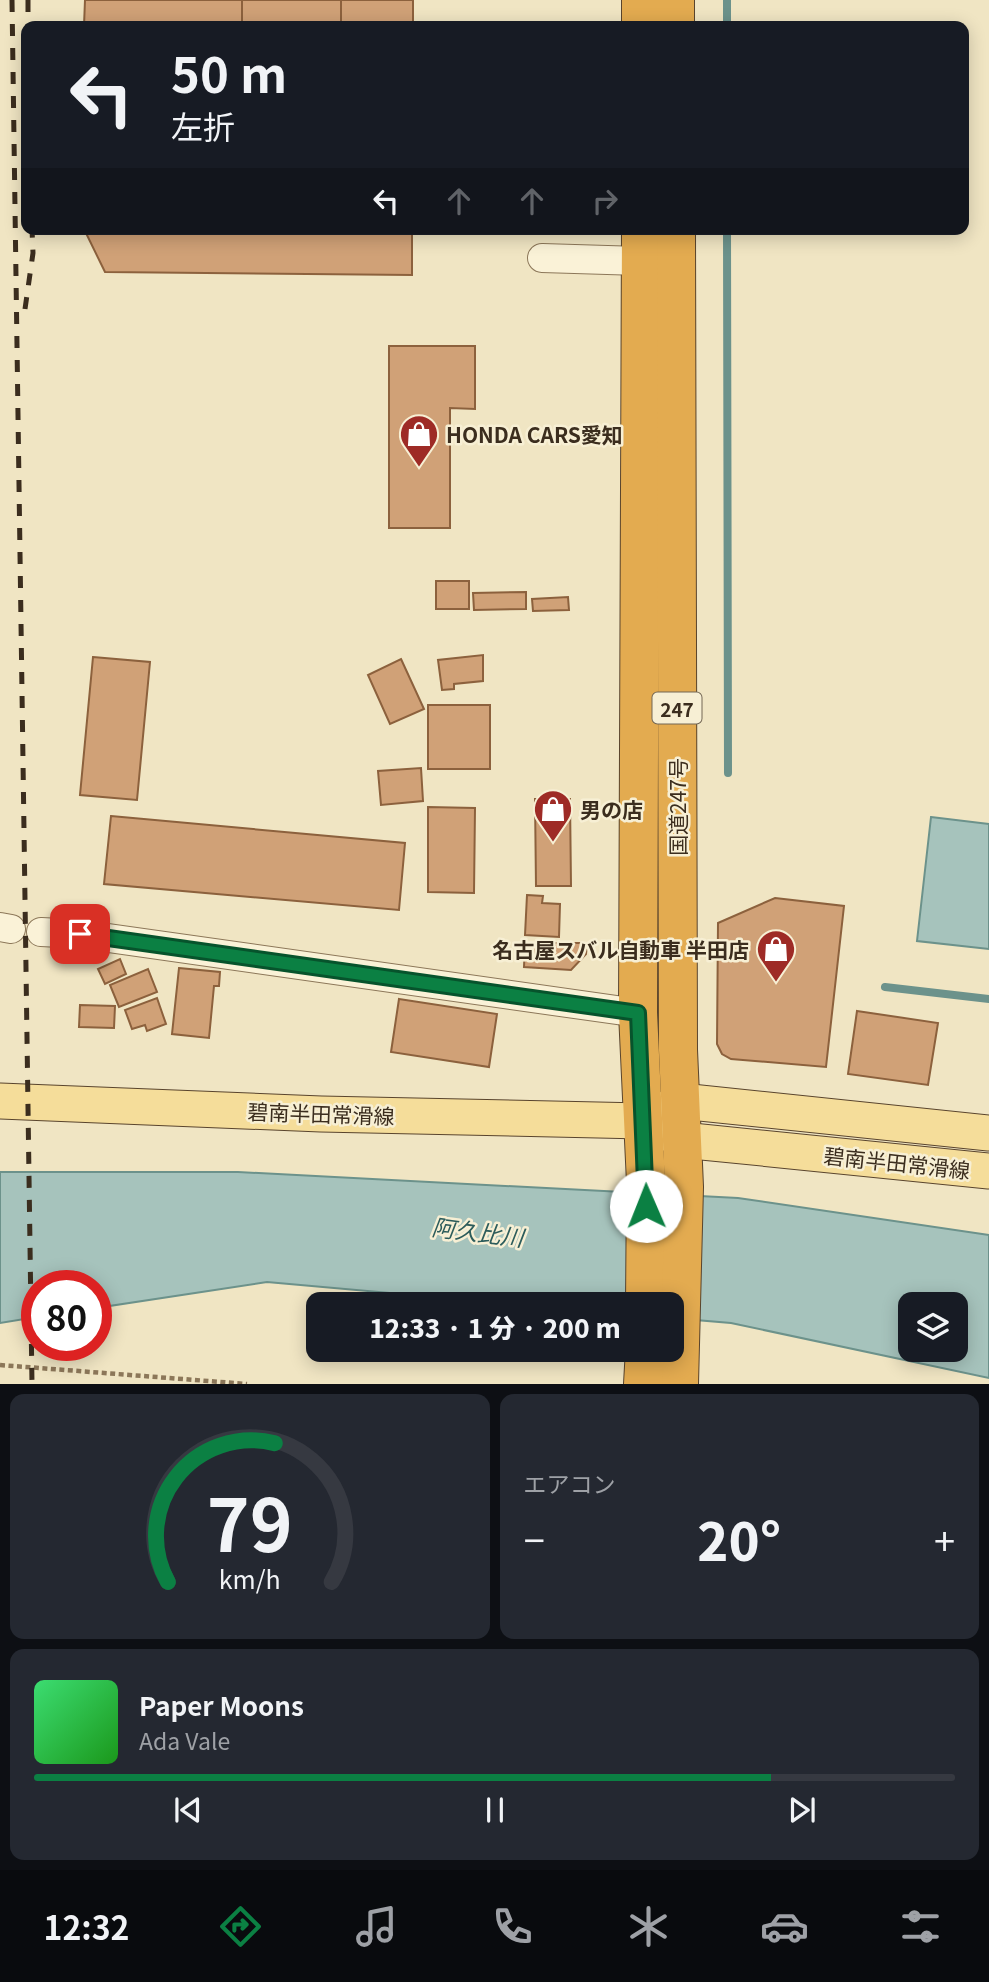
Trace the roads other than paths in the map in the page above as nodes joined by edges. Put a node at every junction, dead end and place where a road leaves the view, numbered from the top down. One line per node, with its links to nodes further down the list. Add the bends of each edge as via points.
1 (641, 0): 3 (highway)
2 (675, 0): 4 (highway)
3 (641, 21)
4 (675, 21)
5 (676, 235): 11 (highway, 国道247号 / 247)
6 (640, 245): 7 (street); 9 (highway, 国道247号 / 247)
7 (542, 258)
8 (41, 932): 9 (street)
9 (638, 1013): 12 (highway, 国道247号 / 247)
10 (0, 1101): 12 (main road, 碧南半田常滑線)
11 (681, 1101): 12 (main road, 碧南半田常滑線); 13 (main road, 碧南半田常滑線); 16 (highway, 国道247号 / 247)
12 (643, 1121): 16 (main road, 碧南半田常滑線); 18 (highway, 国道247号 / 247)
13 (907, 1124): 14 (main road, 碧南半田常滑線, via 950,1119); 15 (main road, 碧南半田常滑線)
14 (989, 1124)
15 (989, 1133)
16 (682, 1140): 17 (main road, 碧南半田常滑線); 21 (highway, 国道247号 / 247)
17 (989, 1171)
18 (645, 1292)
19 (644, 1362): 20 (highway)
20 (643, 1384)
21 (679, 1384)

